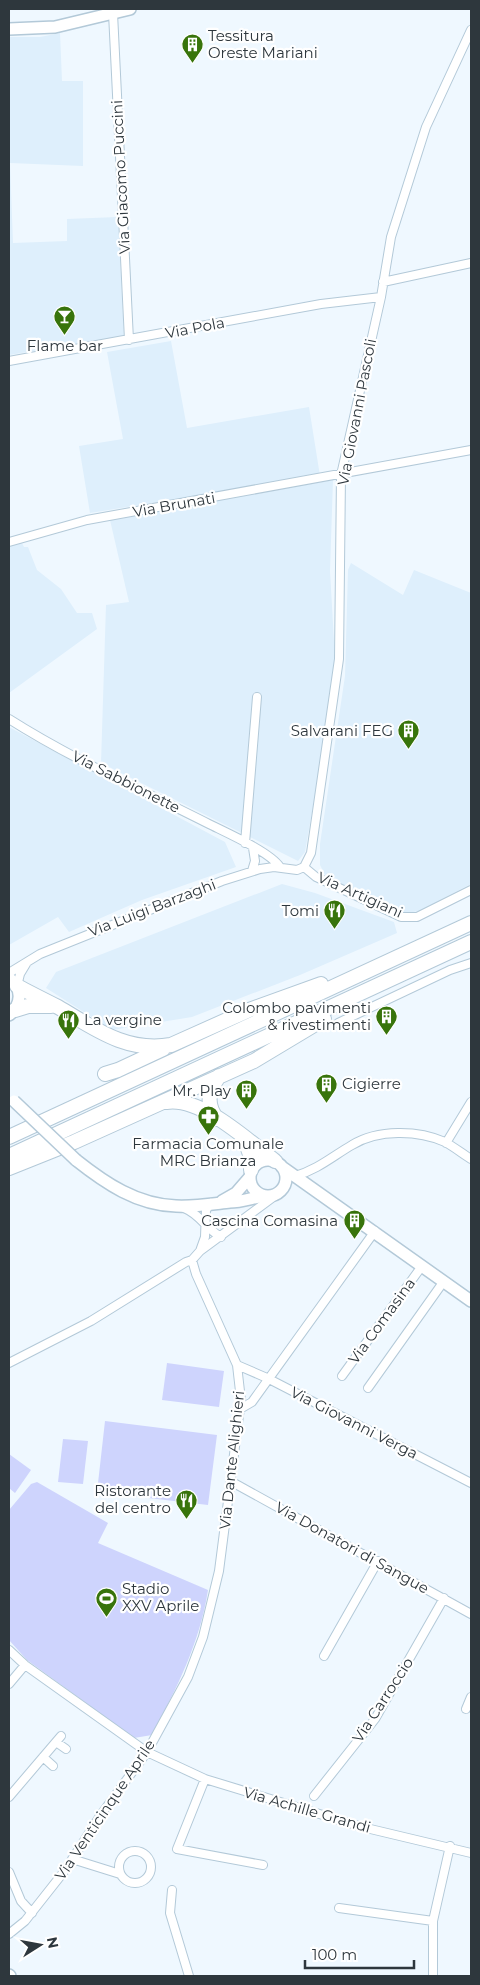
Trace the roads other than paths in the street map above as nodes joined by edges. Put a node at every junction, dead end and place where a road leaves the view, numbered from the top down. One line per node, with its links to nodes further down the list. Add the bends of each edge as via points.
1 (130, 9): 2 (main road)
2 (113, 13): 3 (main road, via 55,27); 8 (street, Via Giacomo Puccini)
3 (9, 29)
4 (471, 30): 6 (street, Via Giovanni Pascoli, via 426,127 390,238)
5 (471, 263): 6 (street)
6 (383, 282): 7 (street, Via Giovanni Pascoli)
7 (381, 297): 8 (street, Via Pola, via 320,304); 11 (street, Via Giovanni Pascoli)
8 (129, 340): 9 (street, Via Pola)
9 (9, 361)
10 (471, 450): 11 (street, Via Brunati)
11 (341, 476): 12 (street, Via Brunati, via 87,520); 17 (street, Via Giovanni Pascoli, via 339,659 311,853)
12 (9, 542)
13 (257, 697): 15 (street)
14 (9, 719): 15 (street, Via Sabbionette)
15 (245, 842): 16 (street, Via Sabbionette)
16 (252, 848): 18 (street, Via Sabbionette, via 276,861); 19 (street, via 255,861)
17 (304, 867): 18 (street, via 297,870); 20 (street, Via Artigiani, via 316,878 401,917 417,917)
18 (280, 868): 19 (street, Via Luigi Barzaghi)
19 (252, 871): 23 (street, Via Luigi Barzaghi, via 102,928)
20 (471, 890)
21 (471, 923): 25 (highway)
22 (471, 942): 27 (highway)
23 (28, 961): 26 (street, Via Luigi Barzaghi); 28 (street)
24 (471, 964): 31 (street, via 450,970)
25 (372, 968): 32 (highway, via 249,1010); 40 (highway)
26 (9, 973)
27 (407, 973): 34 (highway, via 397,982 310,1027 266,1055); 42 (highway)
28 (13, 982): 29 (highway); 30 (main road, via 20,998)
29 (57, 1007): 30 (highway, via 28,1006); 32 (highway, via 118,1041 137,1046)
30 (12, 1013)
31 (338, 1023)
32 (171, 1045): 33 (highway)
33 (105, 1074)
34 (219, 1076): 37 (highway); 38 (highway, via 209,1097)
35 (11, 1098): 52 (main road, bridge, via 101,1180 146,1201)
36 (471, 1102): 41 (street)
37 (159, 1103): 38 (highway, via 182,1102); 45 (highway)
38 (217, 1119): 39 (highway)
39 (242, 1136): 44 (highway); 46 (highway, via 248,1146)
40 (9, 1137)
41 (446, 1142): 43 (street); 47 (street, via 421,1135 396,1133 372,1136 354,1143 315,1169)
42 (9, 1156)
43 (471, 1159)
44 (279, 1164): 46 (main road, via 264,1160); 47 (main road, Via Comasina); 49 (main road, via 286,1178)
45 (9, 1168)
46 (250, 1174): 50 (main road, via 253,1190); 51 (main road, via 236,1193)
47 (295, 1176): 48 (main road, Via Comasina)
48 (313, 1188): 49 (main road, via 301,1185); 54 (main road, Via Comasina)
49 (279, 1192): 50 (main road); 55 (street)
50 (264, 1196): 51 (main road)
51 (215, 1203): 52 (main road); 53 (street, via 206,1210)
52 (177, 1206): 53 (street, via 195,1214)
53 (205, 1224): 55 (street); 56 (street)
54 (375, 1230): 58 (main road, Via Comasina); 64 (street)
55 (221, 1237): 56 (street)
56 (200, 1251): 57 (street)
57 (192, 1260): 61 (street, via 92,1321); 62 (street, Via Dante Alighieri)
58 (422, 1266): 59 (main road, Via Comasina); 63 (street, Via Comasina)
59 (444, 1282): 60 (main road, Via Comasina); 65 (street, Via Comasina)
60 (471, 1300)
61 (9, 1363)
62 (237, 1365): 64 (street, Via Giovanni Verga); 66 (street, Via Dante Alighieri)
63 (342, 1376)
64 (267, 1378): 66 (street, via 252,1402); 68 (street, Via Giovanni Verga)
65 (368, 1388)
66 (240, 1408): 67 (street, Via Dante Alighieri)
67 (232, 1482): 69 (street, Via Donatori di Sangue); 75 (street, Via Dante Alighieri, via 214,1594 203,1637)
68 (471, 1482)
69 (378, 1561): 70 (street, Via Donatori di Sangue); 73 (street)
70 (444, 1598): 71 (street, Via Donatori di Sangue); 84 (street, Via Carroccio, via 375,1719)
71 (471, 1614)
72 (9, 1650): 74 (street, Via Achille Grandi)
73 (324, 1656)
74 (25, 1665): 76 (street); 80 (street, Via Achille Grandi)
75 (188, 1676): 80 (street, Via Venticinque Aprile)
76 (9, 1684)
77 (471, 1696): 78 (street)
78 (466, 1709)
79 (66, 1749): 81 (street, via 59,1739)
80 (147, 1752): 83 (street, Via Achille Grandi); 88 (street, Via Venticinque Aprile)
81 (43, 1757): 82 (street); 85 (street)
82 (53, 1766)
83 (205, 1779): 86 (street, Via Achille Grandi, via 362,1827); 89 (street, via 177,1849)
84 (314, 1796)
85 (9, 1797)
86 (450, 1846): 87 (street, Via Achille Grandi); 95 (street)
87 (471, 1853)
88 (72, 1859): 91 (street); 94 (street, Via Venticinque Aprile)
89 (264, 1865)
90 (9, 1872): 94 (street, via 21,1902)
91 (120, 1874): 91 (street, via 129,1882 140,1882 149,1876 152,1866 143,1852 133,1850 120,1860)
92 (172, 1890): 97 (street, via 170,1913)
93 (339, 1908): 95 (street)
94 (32, 1913): 96 (street, Via Venticinque Aprile)
95 (433, 1922): 98 (street)
96 (9, 1934)
97 (189, 1976)
98 (432, 1976)

